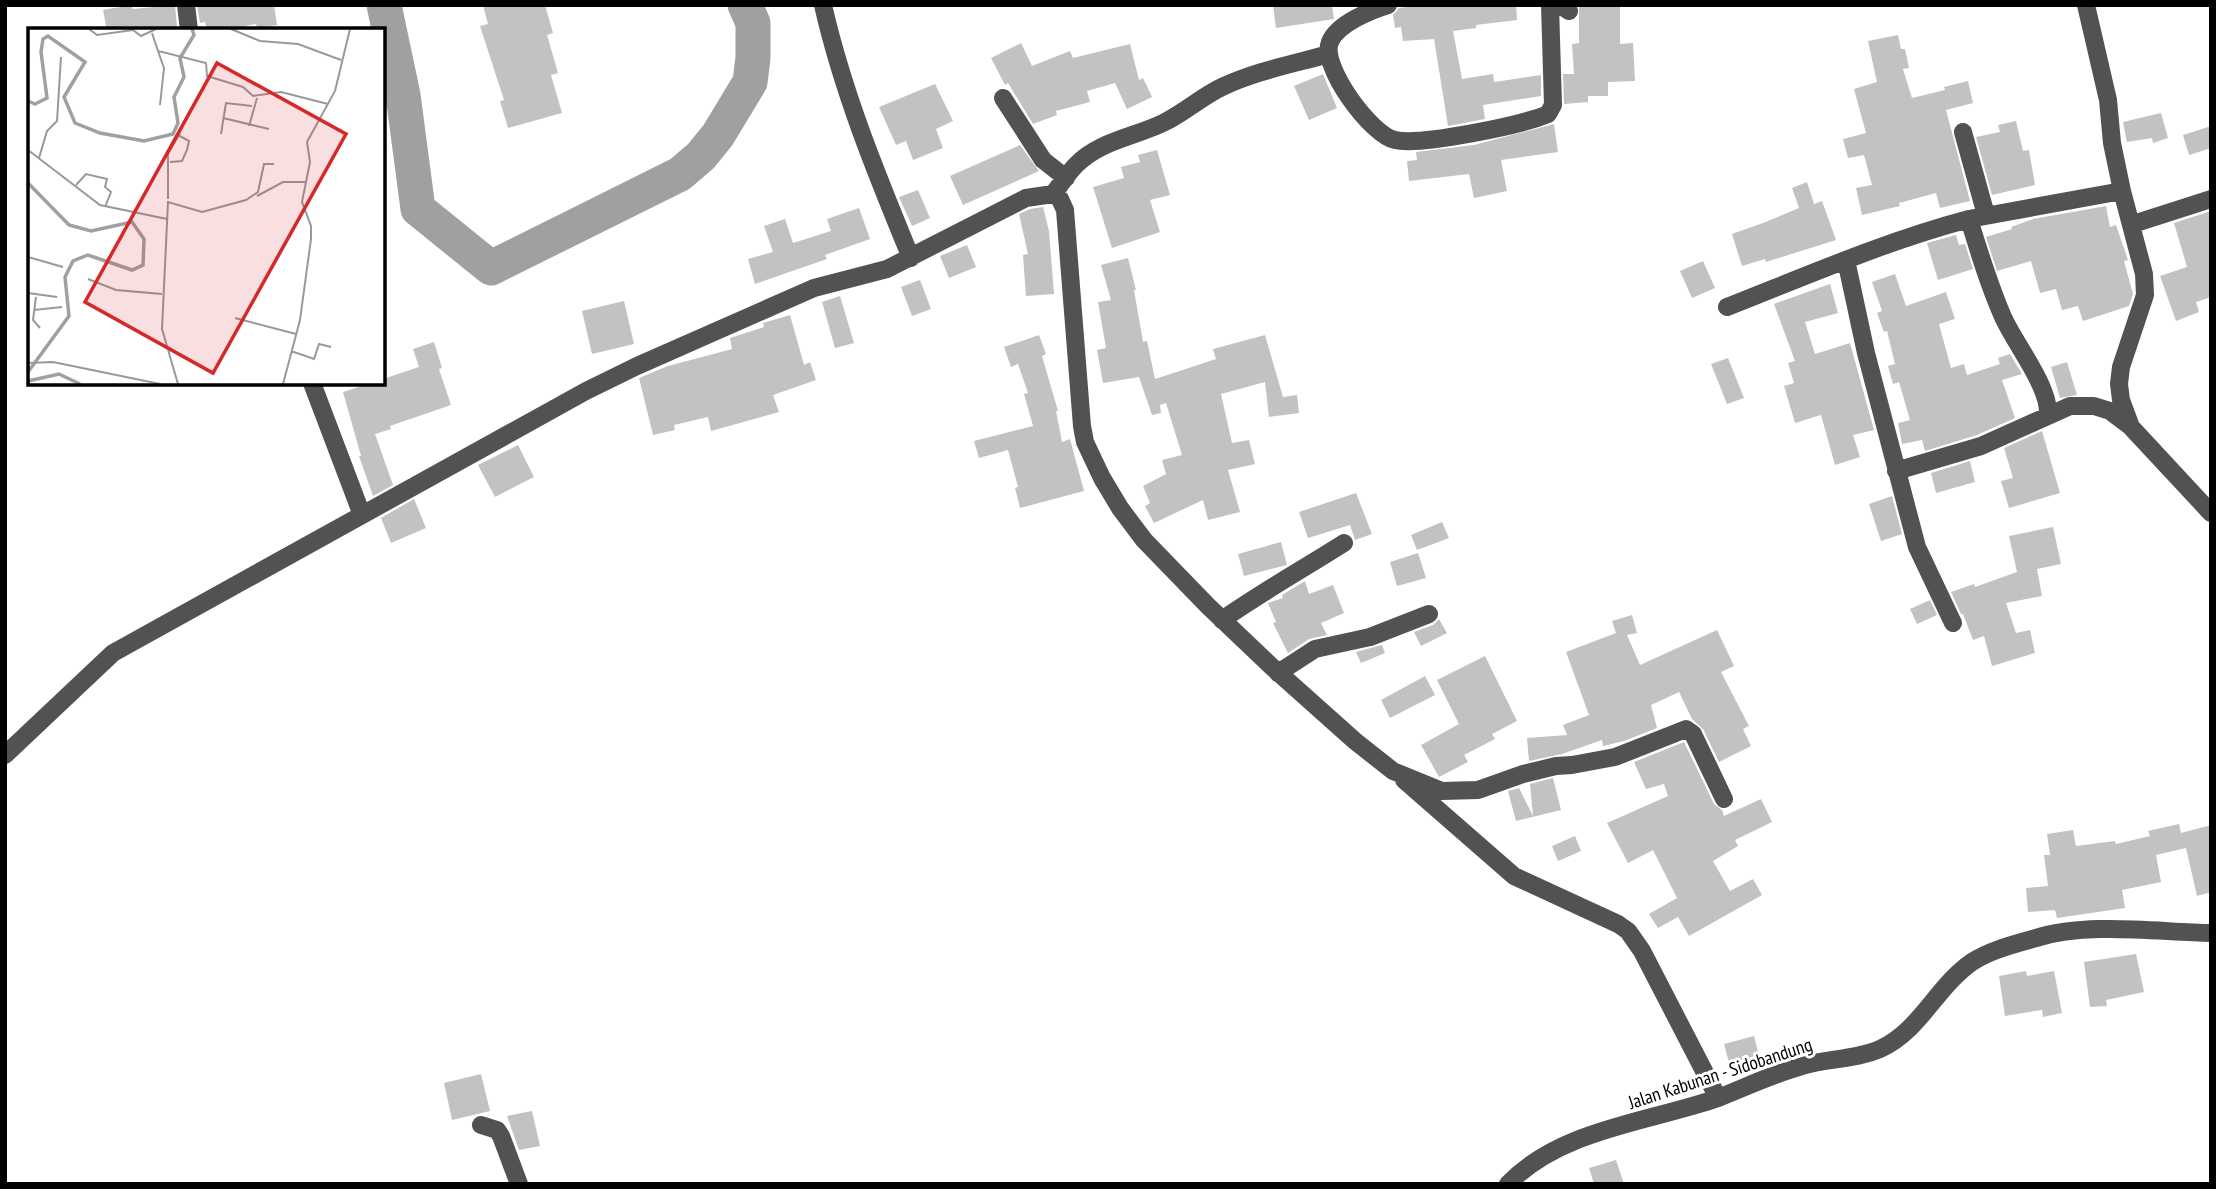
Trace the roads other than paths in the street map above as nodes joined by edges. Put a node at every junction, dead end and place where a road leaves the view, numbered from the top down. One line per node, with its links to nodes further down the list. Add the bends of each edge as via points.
1 (186, 5): 6 (street)
2 (823, 5): 16 (street, via 855,117)
3 (1388, 5): 7 (street, via 1339,30 1330,42)
4 (1550, 5): 7 (street, via 1551,111 1484,130 1420,142 1385,137 1356,106)
5 (2086, 5): 11 (street, via 2108,100)
6 (189, 28)
7 (1329, 54): 10 (street, via 1221,88 1161,124 1095,150)
8 (1003, 98): 10 (street, via 1044,160)
9 (1963, 132): 14 (street)
10 (1066, 178): 12 (street)
11 (2122, 191): 14 (street); 15 (street)
12 (1053, 194): 16 (street, via 1013,204); 27 (street, via 1065,210 1085,442 1102,478 1136,529)
13 (2211, 199): 15 (street)
14 (1977, 217): 17 (street); 20 (street, via 1993,293 2047,399)
15 (2133, 224): 21 (street, via 2145,295 2119,384)
16 (911, 258): 24 (street, via 814,288 637,366)
17 (1846, 260): 18 (street); 22 (street)
18 (1727, 307)
19 (314, 385): 24 (street)
20 (2048, 415): 21 (street, via 2070,406 2094,406 2110,411); 22 (street, via 1981,446)
21 (2131, 427): 23 (street)
22 (1896, 471): 28 (street, via 1917,547)
23 (2211, 513)
24 (362, 515): 30 (street, via 113,653)
25 (1344, 543): 27 (street)
26 (1429, 614): 29 (street, via 1370,637 1315,649)
27 (1222, 620): 29 (street)
28 (1953, 623)
29 (1278, 673): 31 (street)
30 (5, 755)
31 (1393, 771): 32 (street, via 1442,791 1478,790 1556,766 1615,757 1686,729 1693,734); 34 (street, via 1514,876 1629,931)
32 (1724, 799)
33 (2211, 933): 34 (street, Jalan Kabunan - Sidobandung, via 2075,930 2001,949 1967,966 1897,1041 1859,1056 1802,1066)
34 (1718, 1098): 37 (street, Jalan Kabunan - Sidobandung, via 1575,1140)
35 (481, 1125): 36 (street, via 502,1136)
36 (519, 1184)
37 (1508, 1184)

